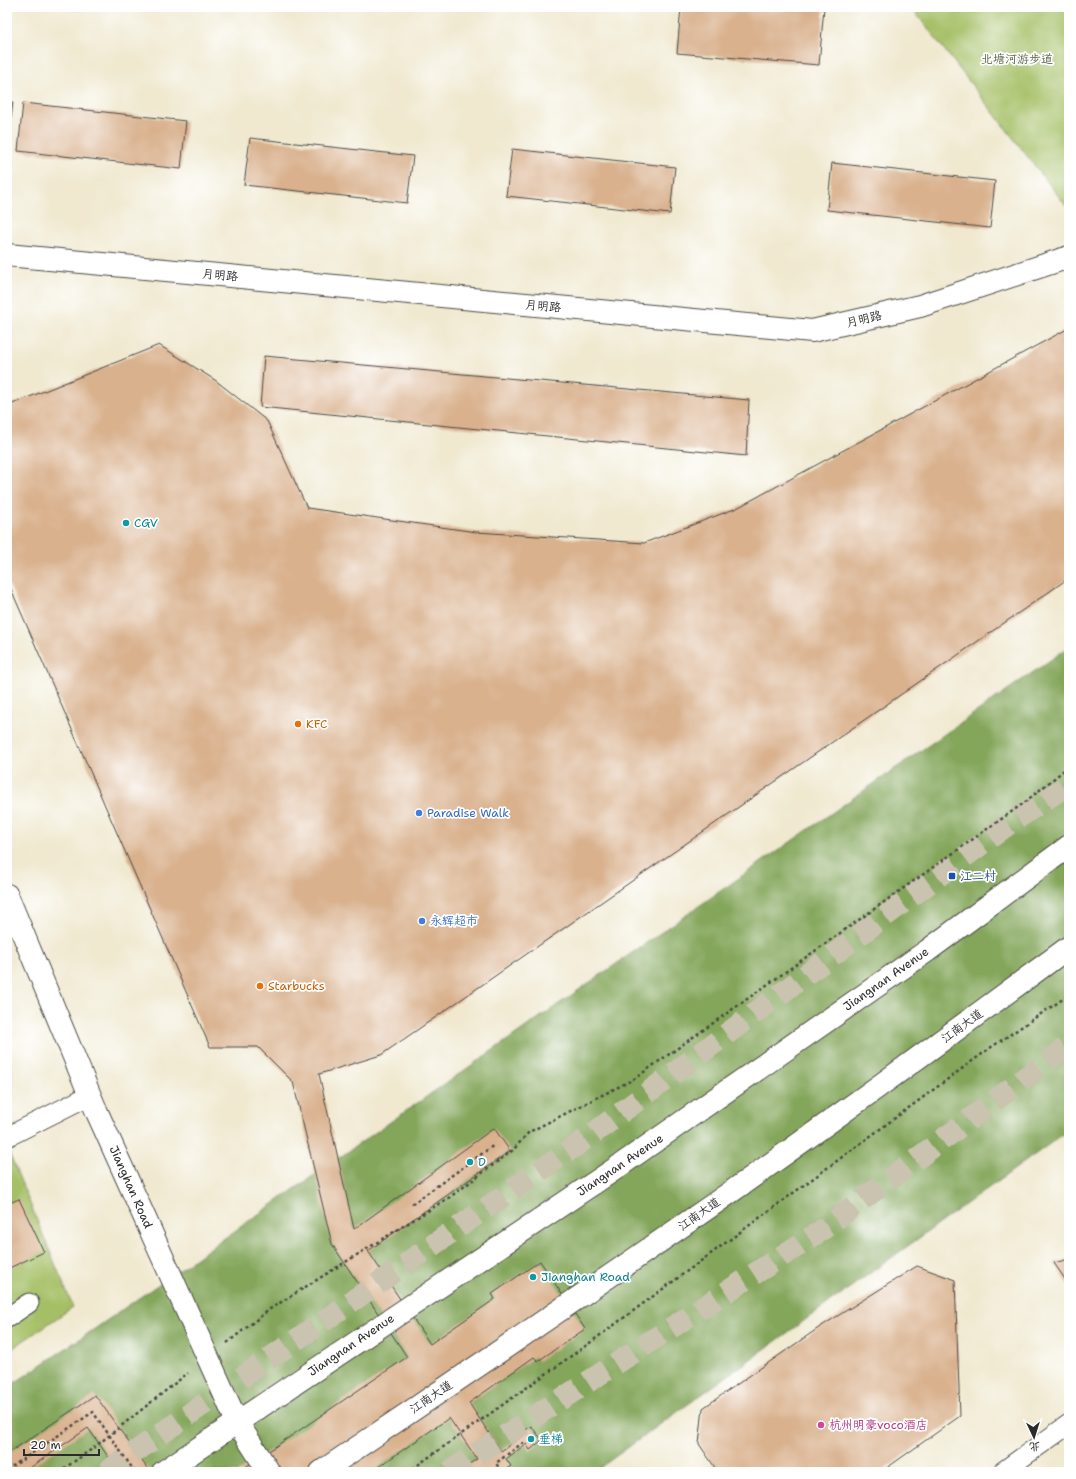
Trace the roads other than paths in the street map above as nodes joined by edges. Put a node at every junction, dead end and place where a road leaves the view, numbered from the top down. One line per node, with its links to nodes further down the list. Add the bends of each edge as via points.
1 (7, 255): 2 (main road, 月明路, via 812,331 920,306)
2 (1069, 257)
3 (1069, 846): 10 (main road, Jiangnan Avenue, via 927,951 612,1171)
4 (7, 895): 6 (main road, Jianghan Road)
5 (1069, 947): 14 (main road, 江南大道, via 764,1169)
6 (90, 1095): 7 (street); 10 (main road, Jianghan Road)
7 (7, 1137)
8 (29, 1303): 9 (street)
9 (7, 1318)
10 (237, 1422): 12 (main road, Jiangnan Avenue); 13 (main road, Jianghan Road)
11 (1069, 1424): 15 (street)
12 (163, 1472)
13 (269, 1472)
14 (321, 1472)
15 (1002, 1472)

